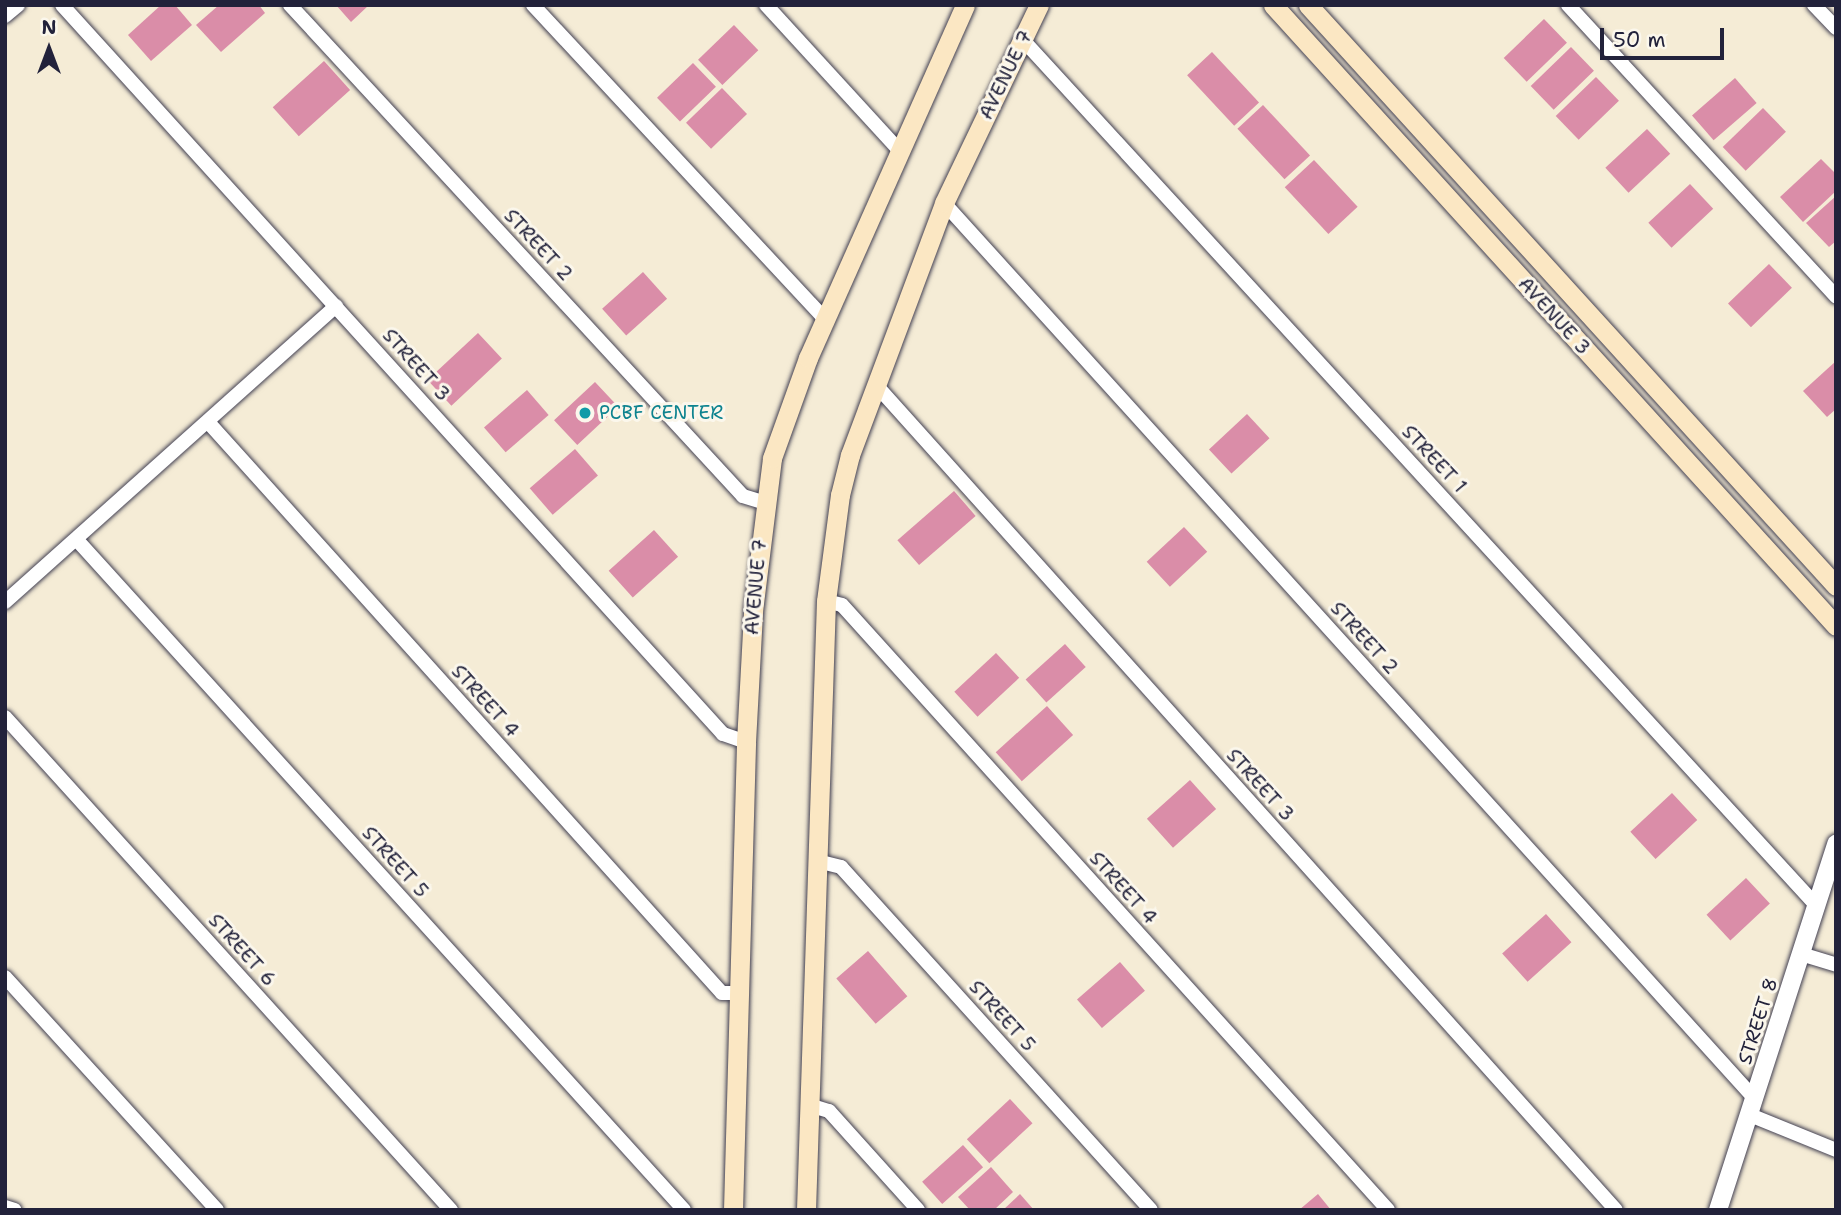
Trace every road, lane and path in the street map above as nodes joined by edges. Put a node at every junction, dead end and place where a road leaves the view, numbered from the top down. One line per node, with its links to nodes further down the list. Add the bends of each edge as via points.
1 (18, 5): 12 (street)
2 (62, 5): 18 (street, STREET 3)
3 (290, 5): 22 (street, STREET 2, via 743,496)
4 (533, 5): 19 (street)
5 (766, 5): 15 (street)
6 (965, 5): 15 (main road, AVENUE 7)
7 (1039, 5): 14 (main road, AVENUE 7)
8 (1273, 5): 27 (main road, AVENUE 3)
9 (1308, 5): 24 (main road, AVENUE 3)
10 (1568, 5): 17 (street)
11 (1814, 5): 13 (street)
12 (5, 16)
13 (1836, 29)
14 (1023, 40): 16 (main road, AVENUE 7); 32 (street, STREET 1)
15 (900, 151): 19 (main road, AVENUE 7)
16 (944, 203): 20 (main road, AVENUE 7); 38 (street, STREET 2)
17 (1836, 296)
18 (336, 306): 21 (street); 29 (street, STREET 3, via 723,734)
19 (825, 319): 22 (main road, AVENUE 7, via 782,427)
20 (876, 386): 25 (main road, AVENUE 7, via 840,495); 50 (street, STREET 3)
21 (208, 422): 23 (street); 36 (street, STREET 4, via 722,993)
22 (763, 502): 29 (main road, AVENUE 7)
23 (77, 540): 26 (street); 44 (street, STREET 5)
24 (1836, 586)
25 (827, 601): 31 (main road, AVENUE 7); 49 (street, STREET 4, via 842,605)
26 (5, 602)
27 (1836, 626)
28 (5, 717): 43 (street, STREET 6)
29 (746, 742): 36 (main road, AVENUE 7)
30 (1836, 844): 32 (street, STREET 8)
31 (817, 861): 37 (main road, AVENUE 7); 48 (street, STREET 5, via 841,867)
32 (1816, 905): 33 (street, STREET 8)
33 (1801, 954): 34 (street); 38 (street, STREET 8)
34 (1836, 965)
35 (5, 977): 42 (street)
36 (741, 993): 45 (main road, AVENUE 7)
37 (809, 1105): 46 (main road, AVENUE 7); 47 (street, via 829,1111)
38 (1752, 1107): 39 (street); 51 (street, STREET 8)
39 (1836, 1150)
40 (5, 1207): 41 (street)
41 (15, 1210)
42 (217, 1210)
43 (451, 1210)
44 (684, 1210)
45 (733, 1210)
46 (806, 1210)
47 (918, 1210)
48 (1151, 1210)
49 (1388, 1210)
50 (1616, 1210)
51 (1718, 1210)

